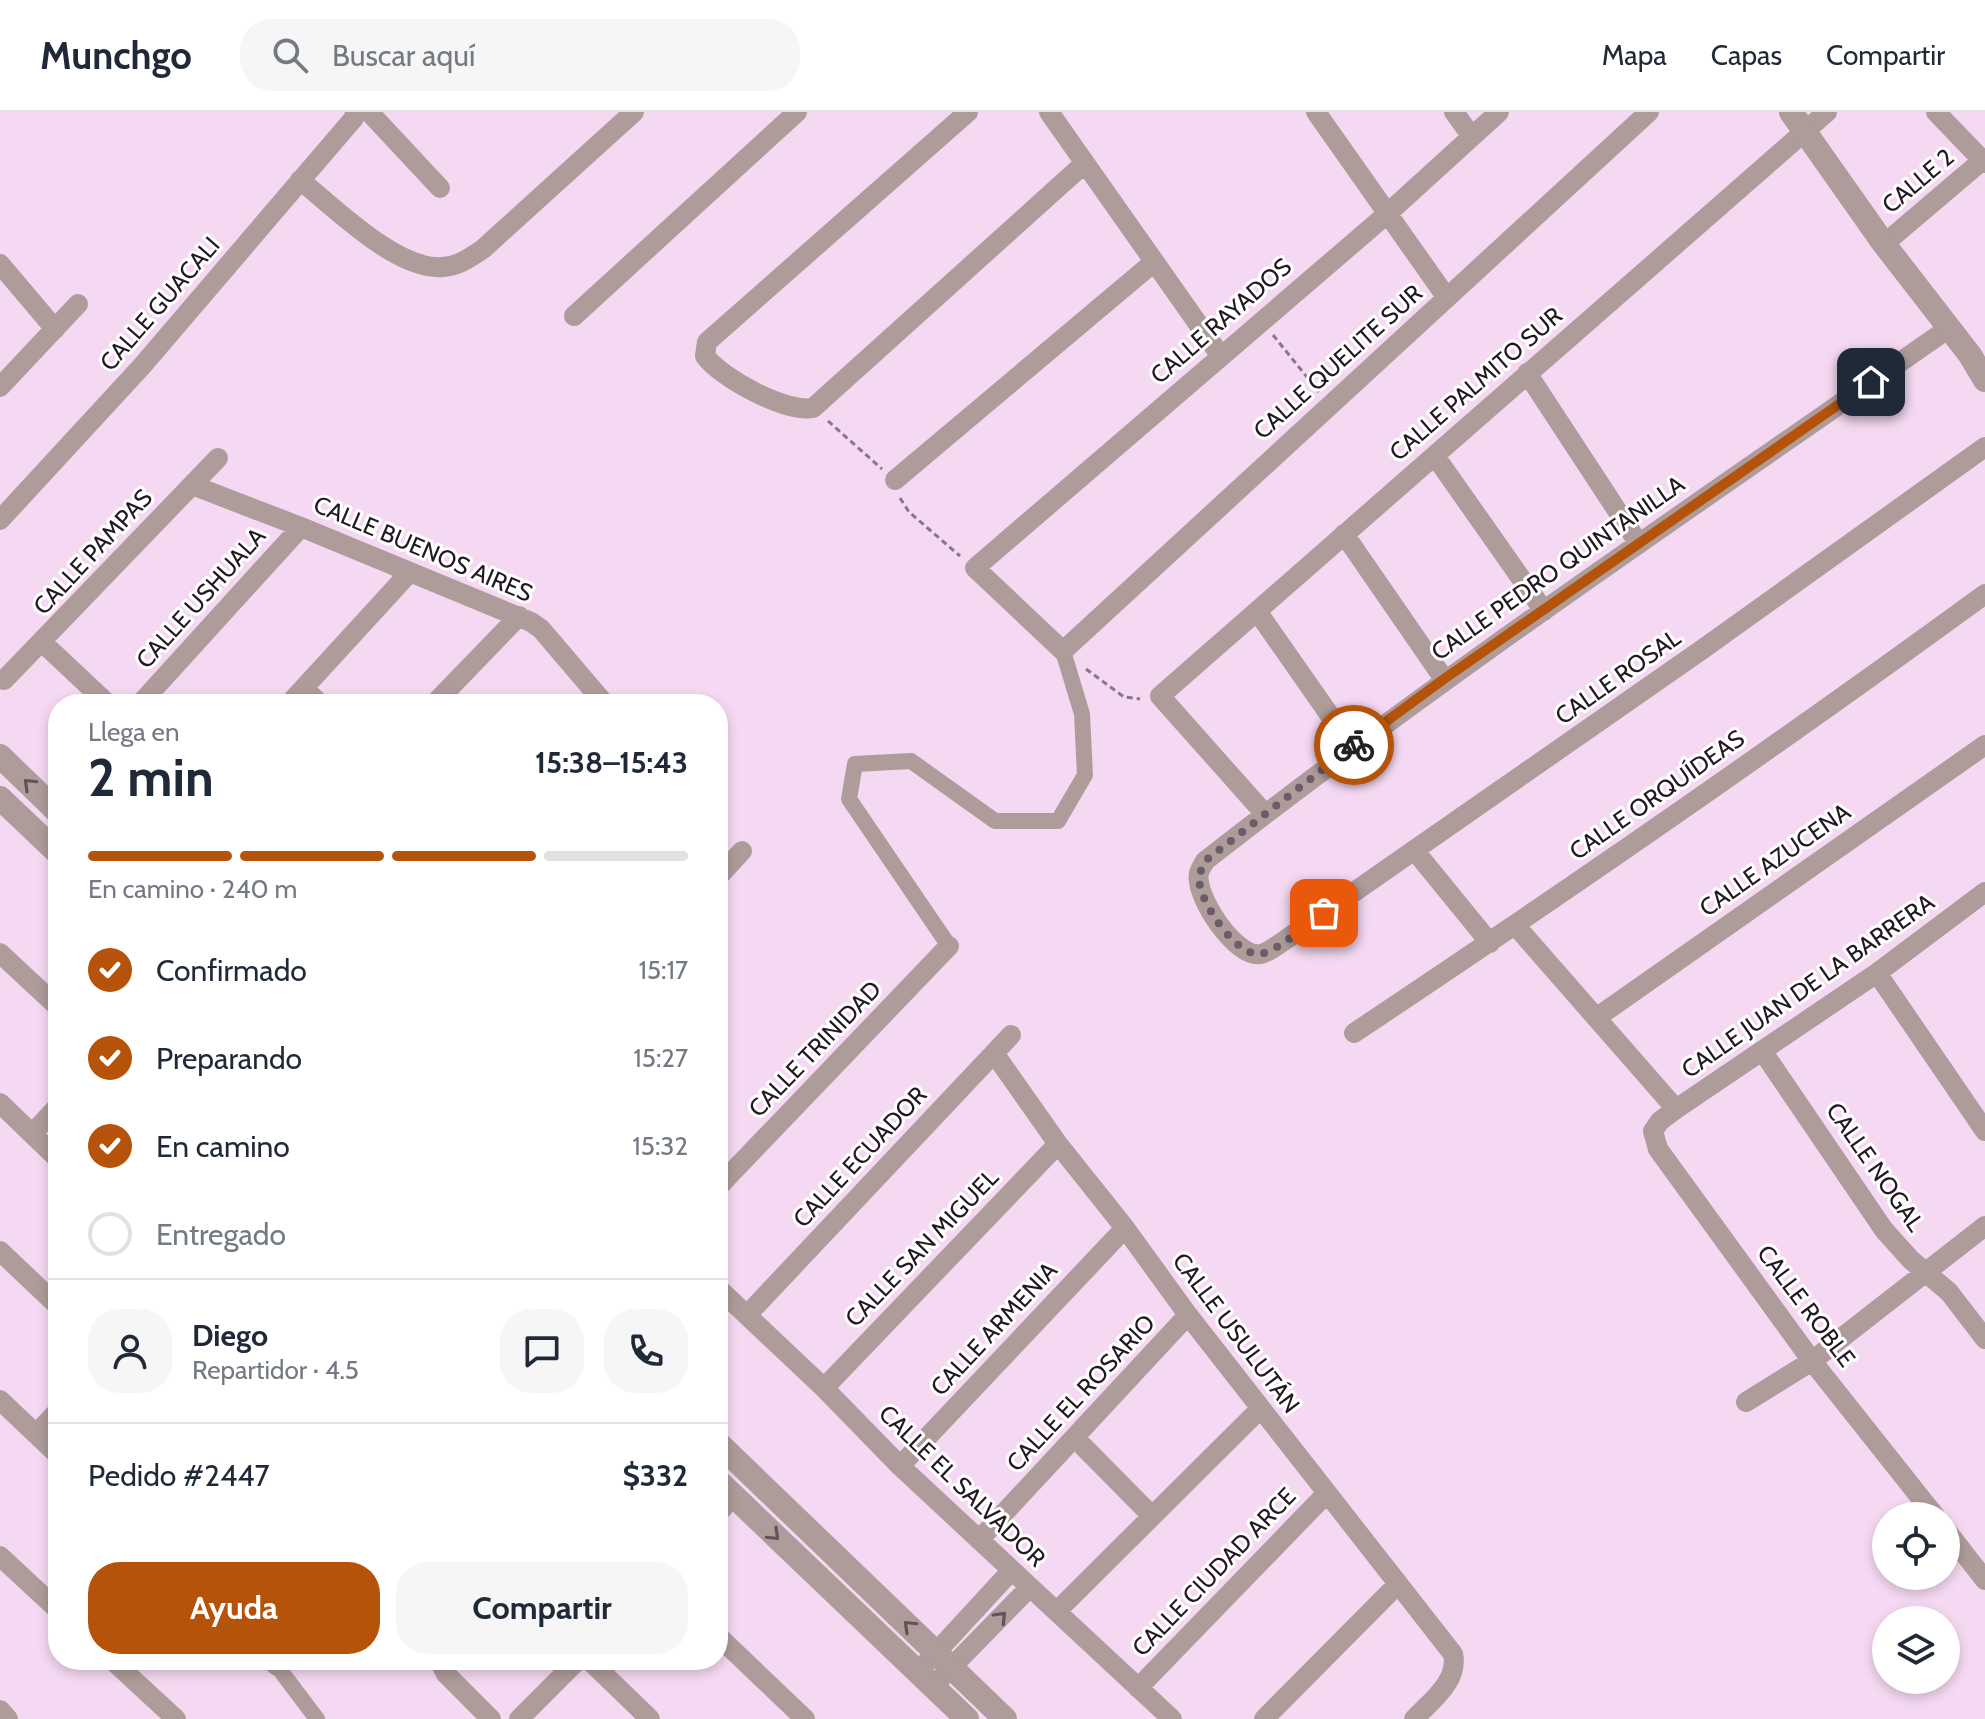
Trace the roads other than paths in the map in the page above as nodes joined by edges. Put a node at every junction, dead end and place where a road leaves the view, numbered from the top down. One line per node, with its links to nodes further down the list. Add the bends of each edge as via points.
1 (634, 112): 16 (street, via 483,249 442,268 403,257)
2 (797, 112): 24 (street)
3 (968, 112): 15 (street, via 707,342 705,356 715,369 786,406 813,408)
4 (1049, 112): 15 (street)
5 (1316, 112): 18 (street)
6 (1454, 112): 13 (street)
7 (1499, 112): 13 (street, CALLE RAYADOS)
8 (1649, 112): 22 (street, CALLE QUELITE SUR)
9 (1827, 112): 12 (street, CALLE PALMITO SUR)
10 (1936, 112): 14 (street)
11 (364, 113): 16 (street, CALLE GUACALI); 17 (street)
12 (1798, 122): 19 (street); 29 (street, CALLE PALMITO SUR)
13 (1472, 137): 18 (street, CALLE RAYADOS)
14 (1984, 160): 19 (street, CALLE 2)
15 (1085, 163): 20 (street)
16 (300, 180): 37 (street, CALLE GUACALI, via 142,366)
17 (440, 188)
18 (1387, 214): 22 (street); 28 (street, CALLE RAYADOS)
19 (1884, 244): 25 (street)
20 (1154, 262): 28 (street); 35 (street)
21 (0, 264): 26 (street)
22 (1447, 298): 47 (street, CALLE QUELITE SUR)
23 (78, 304): 26 (street)
24 (574, 316)
25 (1949, 328): 27 (street); 40 (street, CALLE PEDRO QUINTANILLA)
26 (55, 329): 31 (street)
27 (1977, 348): 30 (street)
28 (1220, 355): 47 (street, CALLE RAYADOS, via 975,568)
29 (1527, 373): 33 (street, CALLE PALMITO SUR); 40 (street)
30 (1985, 380)
31 (0, 387)
32 (1985, 447): 65 (street, CALLE ROSAL)
33 (1435, 456): 39 (street, CALLE PALMITO SUR); 44 (street)
34 (218, 458): 36 (street, CALLE PAMPAS)
35 (895, 480)
36 (192, 485): 38 (street, CALLE BUENOS AIRES); 46 (street, CALLE PAMPAS)
37 (0, 520)
38 (301, 527): 41 (street, CALLE BUENOS AIRES); 52 (street, CALLE USHUALA)
39 (1344, 534): 43 (street, CALLE PALMITO SUR); 48 (street)
40 (1639, 544): 44 (street, CALLE PEDRO QUINTANILLA)
41 (410, 572): 45 (street, CALLE BUENOS AIRES); 50 (street)
42 (1985, 594): 68 (street, CALLE ORQUÍDEAS)
43 (1257, 611): 58 (street); 62 (street, CALLE PALMITO SUR, via 1160,696)
44 (1544, 611): 48 (street, CALLE PEDRO QUINTANILLA)
45 (519, 616): 55 (street); 56 (street, CALLE BUENOS AIRES, via 541,629)
46 (43, 643): 49 (street, CALLE PAMPAS); 51 (street)
47 (1063, 651): 71 (street, via 1082,714 1085,775 1058,821 995,821 911,761 855,764 849,799)
48 (1444, 679): 58 (street, CALLE PEDRO QUINTANILLA)
49 (4, 680)
50 (304, 688): 53 (street); 54 (street)
51 (97, 694)
52 (149, 694)
53 (298, 694)
54 (310, 694)
55 (444, 694)
56 (590, 694)
57 (1985, 745): 75 (street, CALLE AZUCENA)
58 (1352, 747): 62 (street, CALLE PEDRO QUINTANILLA)
59 (0, 756): 61 (street, one-way to 59)
60 (0, 798): 63 (street)
61 (48, 802)
62 (1265, 814): 70 (street, CALLE PEDRO QUINTANILLA, via 1205,861 1199,874 1206,902 1238,946 1262,954)
63 (48, 844)
64 (742, 851): 66 (street)
65 (1415, 851): 69 (street); 70 (street, CALLE ROSAL)
66 (728, 866)
67 (1985, 892): 73 (street, CALLE JUAN DE LA BARRERA)
68 (1515, 925): 69 (street, CALLE ORQUÍDEAS); 75 (street)
69 (1490, 943): 76 (street, CALLE ORQUÍDEAS)
70 (1278, 945)
71 (949, 946): 87 (street, CALLE TRINIDAD)
72 (0, 953): 74 (street)
73 (1877, 973): 78 (street, CALLE JUAN DE LA BARRERA); 83 (street)
74 (48, 997)
75 (1596, 1018): 81 (street)
76 (1354, 1033)
77 (1011, 1035): 79 (street, CALLE ECUADOR)
78 (1763, 1052): 81 (street, CALLE JUAN DE LA BARRERA); 91 (street, CALLE NOGAL, via 1884,1230)
79 (994, 1053): 85 (street, CALLE USULUTÁN); 94 (street, CALLE ECUADOR)
80 (0, 1103): 84 (street)
81 (1668, 1115): 97 (street, CALLE ROBLE, via 1653,1131 1658,1149)
82 (48, 1117): 84 (street)
83 (1985, 1131)
84 (32, 1134): 86 (street)
85 (1058, 1144): 89 (street, CALLE USULUTÁN); 98 (street, CALLE SAN MIGUEL)
86 (48, 1149)
87 (728, 1177)
88 (1985, 1226): 91 (street)
89 (1125, 1228): 95 (street, CALLE USULUTÁN); 107 (street, CALLE ARMENIA)
90 (0, 1251): 92 (street)
91 (1924, 1272): 96 (street, CALLE NOGAL, via 1949,1292); 97 (street)
92 (48, 1297)
93 (728, 1297): 94 (street, CALLE EL SALVADOR)
94 (747, 1315): 98 (street, CALLE EL SALVADOR)
95 (1188, 1315): 101 (street, CALLE USULUTÁN); 104 (street, CALLE EL ROSARIO)
96 (1985, 1339)
97 (1812, 1361): 100 (street); 110 (street, CALLE ROBLE)
98 (824, 1388): 107 (street, CALLE EL SALVADOR)
99 (0, 1400): 103 (street)
100 (1746, 1402)
101 (1260, 1409): 108 (street, CALLE USULUTÁN); 111 (street)
102 (48, 1421): 103 (street)
103 (36, 1434): 105 (street)
104 (1076, 1439): 111 (street); 112 (street, CALLE EL ROSARIO)
105 (48, 1445)
106 (728, 1453): 122 (street, one-way to 106)
107 (900, 1466): 112 (street, CALLE EL SALVADOR)
108 (1327, 1493): 117 (street, CALLE USULUTÁN); 129 (street, CALLE CIUDAD ARCE)
109 (728, 1501): 128 (street, one-way to 128)
110 (1924, 1502)
111 (1152, 1516): 120 (street)
112 (979, 1540): 115 (street, CALLE EL SALVADOR)
113 (1960, 1548): 116 (street)
114 (2, 1563): 119 (street)
115 (1011, 1571): 118 (street, CALLE EL SALVADOR); 122 (street)
116 (1985, 1580)
117 (1398, 1584): 141 (street); 142 (street, CALLE USULUTÁN, via 1453,1654 1455,1664 1448,1682)
118 (1030, 1587): 120 (street, CALLE EL SALVADOR); 122 (street, one-way to 118)
119 (48, 1602)
120 (1057, 1611): 129 (street, CALLE EL SALVADOR)
121 (728, 1646): 137 (street)
122 (944, 1660): 128 (street); 139 (street)
123 (122, 1670): 131 (street)
124 (279, 1670): 133 (street)
125 (446, 1670): 134 (street)
126 (568, 1670): 135 (street)
127 (599, 1670): 136 (street)
128 (925, 1680): 138 (street)
129 (1138, 1688): 140 (street, CALLE EL SALVADOR)
130 (0, 1710): 132 (street)
131 (170, 1717)
132 (8, 1719)
133 (317, 1719)
134 (491, 1719)
135 (519, 1719)
136 (650, 1719)
137 (805, 1719)
138 (967, 1719)
139 (1005, 1719)
140 (1172, 1719)
141 (1264, 1719)
142 (1414, 1719)

